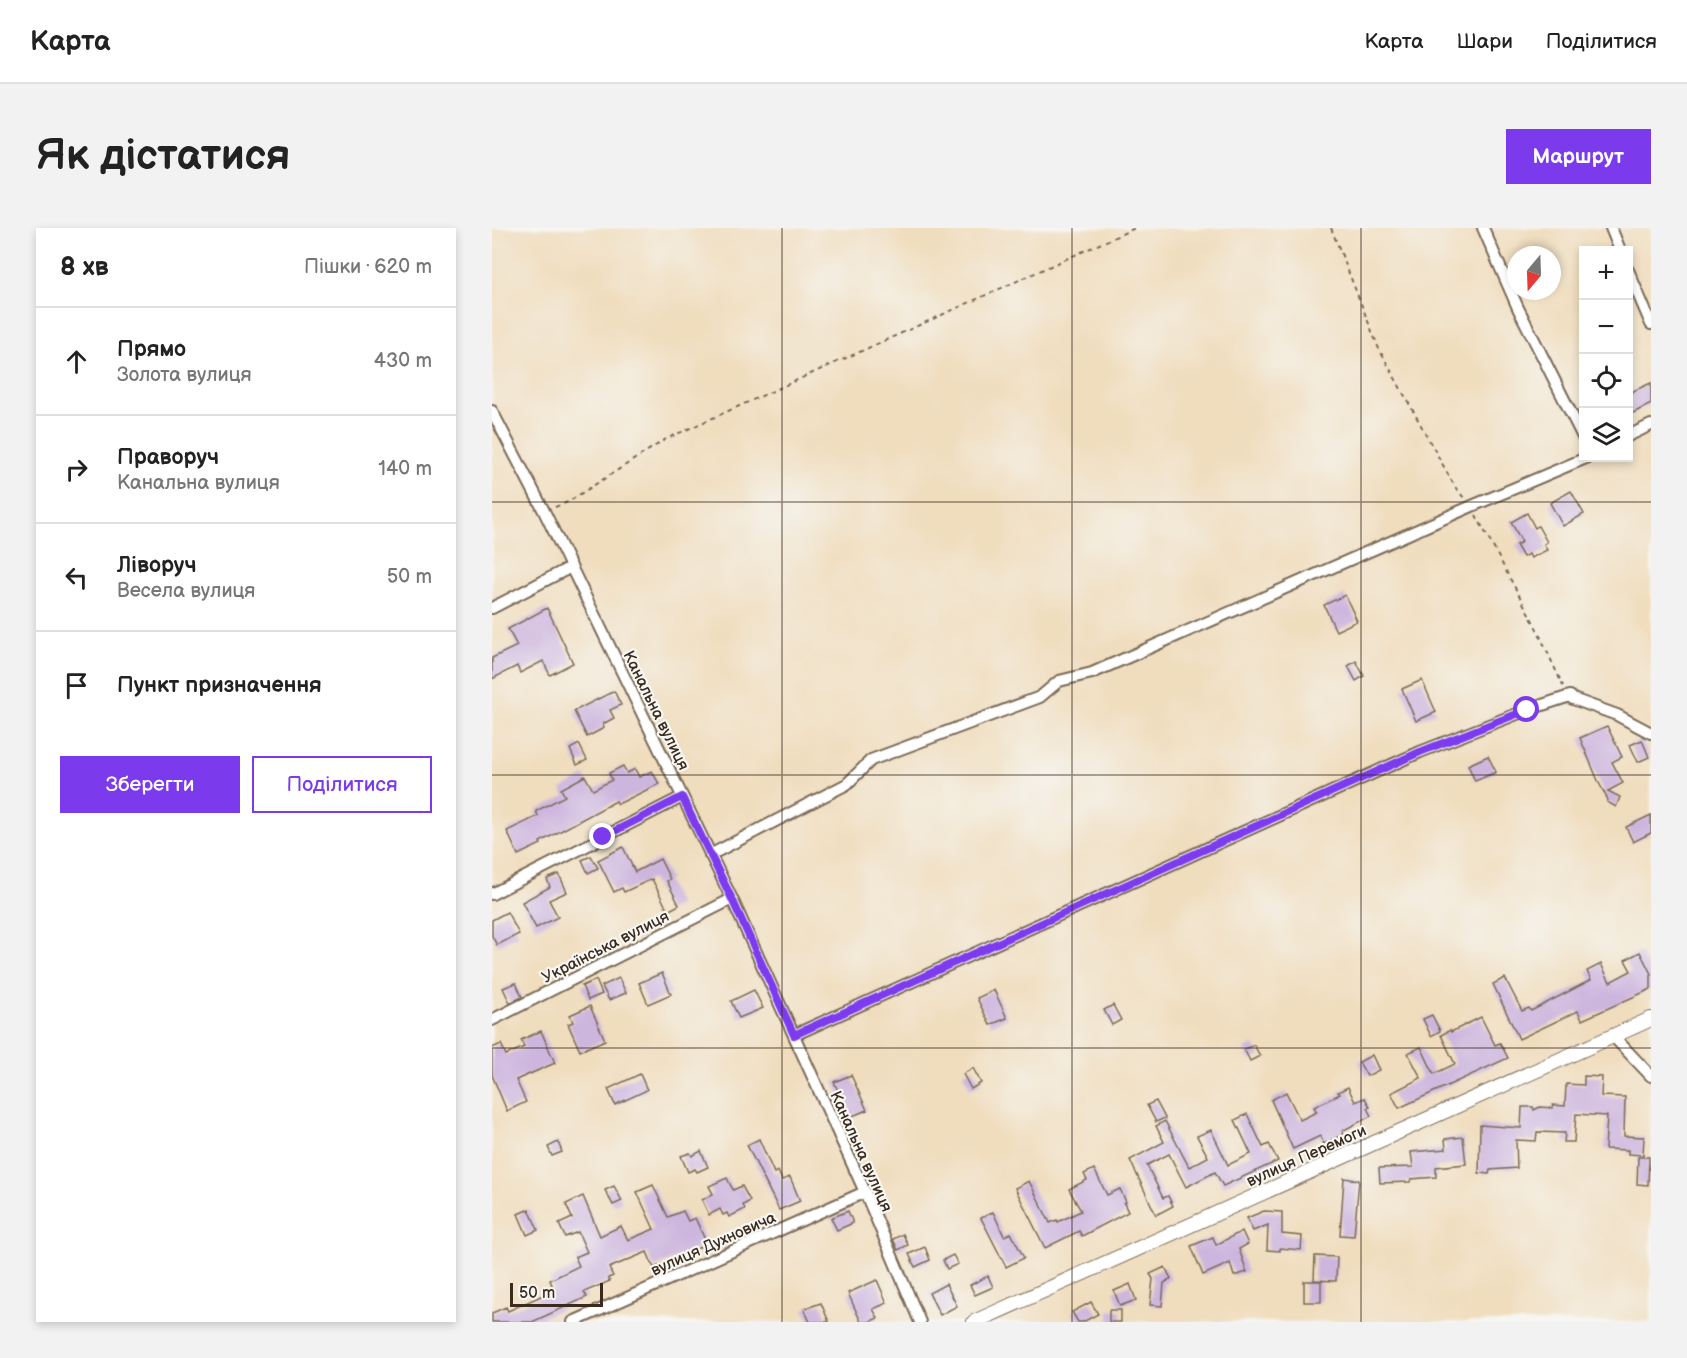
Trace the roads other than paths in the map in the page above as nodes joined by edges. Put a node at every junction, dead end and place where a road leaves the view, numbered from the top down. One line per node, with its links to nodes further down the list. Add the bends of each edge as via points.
1 (1483, 228): 8 (street)
2 (1611, 228): 3 (street)
3 (1618, 246)
4 (1633, 280): 5 (street)
5 (1651, 324)
6 (492, 411): 11 (street, Канальна вулиця)
7 (1651, 425): 9 (street)
8 (1579, 429)
9 (1633, 434)
10 (1579, 461): 15 (street, via 1092,673 1059,681 1040,697 871,760 847,784)
11 (571, 567): 12 (street); 14 (street, Канальна вулиця)
12 (492, 608)
13 (1651, 733): 20 (street, via 1570,696 1527,710 1420,752)
14 (682, 797): 15 (street, Канальна вулиця); 16 (street)
15 (710, 855): 17 (street, Канальна вулиця)
16 (492, 894)
17 (732, 899): 19 (street, Українська вулиця); 20 (street, Канальна вулиця)
18 (1651, 1019): 21 (street, вулиця Перемоги)
19 (492, 1020)
20 (794, 1035): 23 (street, Канальна вулиця)
21 (1613, 1036): 22 (street); 26 (street, вулиця Перемоги)
22 (1651, 1076)
23 (865, 1191): 24 (street, вулиця Духновича); 25 (street, Канальна вулиця)
24 (573, 1322)
25 (920, 1322)
26 (974, 1322)

